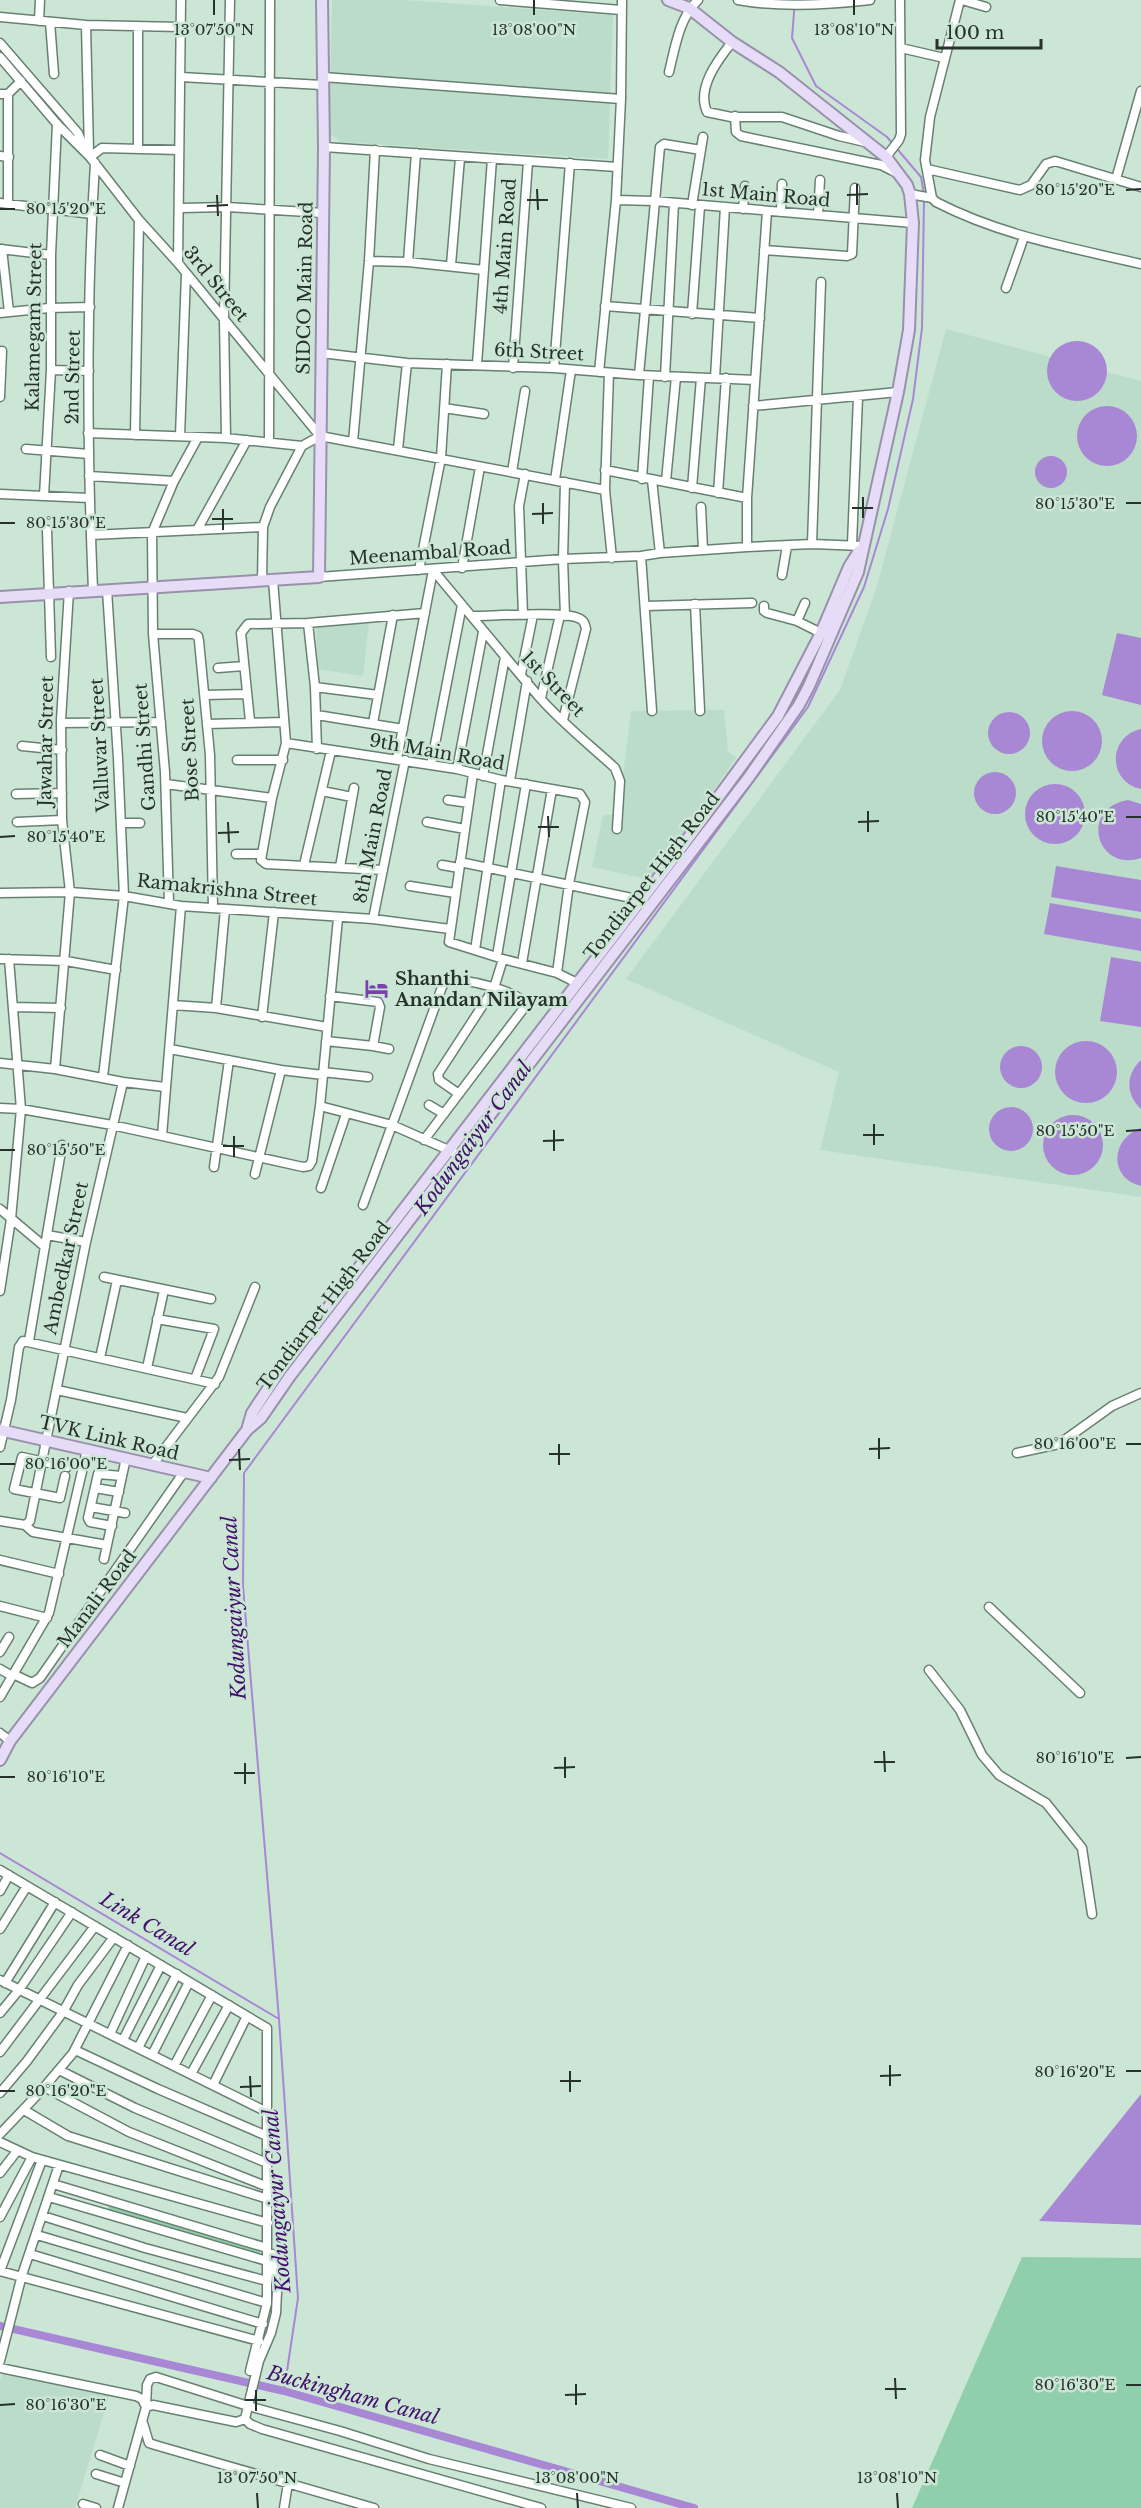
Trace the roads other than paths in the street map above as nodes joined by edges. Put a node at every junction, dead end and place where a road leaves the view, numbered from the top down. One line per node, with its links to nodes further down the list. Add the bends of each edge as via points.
1 (40, 0): 17 (street)
2 (181, 0): 21 (street)
3 (230, 0): 30 (street)
4 (270, 0): 32 (street)
5 (322, 0): 33 (main road, SIDCO Main Road)
6 (500, 0): 15 (street)
7 (622, 0): 15 (street)
8 (668, 0): 13 (main road, Tondiarpet High Road)
9 (738, 0): 10 (street, via 766,6)
10 (870, 0)
11 (900, 0): 24 (street)
12 (961, 0): 14 (street); 26 (street)
13 (694, 4): 22 (main road, Tondiarpet High Road); 27 (street, via 678,34)
14 (986, 7)
15 (621, 10): 36 (street)
16 (0, 17): 17 (street)
17 (39, 21): 18 (street)
18 (50, 22): 19 (street); 28 (street)
19 (86, 25): 20 (street); 49 (street, 2nd Street)
20 (138, 27): 21 (street); 42 (street)
21 (180, 27): 29 (street)
22 (732, 42): 37 (street, via 714,64 704,105 710,115); 40 (main road, Tondiarpet High Road, via 779,72)
23 (0, 44): 49 (street, 3rd Street, via 78,133)
24 (901, 48): 26 (street); 47 (street, via 899,140)
25 (0, 57): 31 (street, 3rd Street)
26 (944, 57): 55 (street, via 930,117)
27 (669, 72)
28 (54, 74)
29 (181, 77): 30 (street); 43 (street)
30 (229, 80): 32 (street); 69 (street)
31 (21, 81): 35 (street); 38 (street, 3rd Street)
32 (272, 81): 33 (street); 74 (street)
33 (322, 81): 36 (street); 41 (main road, SIDCO Main Road)
34 (1141, 91): 57 (street)
35 (4, 94): 48 (street)
36 (621, 99): 54 (street)
37 (735, 117): 40 (street, via 782,117); 56 (street, via 736,132 741,136 881,165)
38 (57, 124): 49 (street, 3rd Street); 73 (street, Kalamegam Street)
39 (703, 137): 45 (street)
40 (865, 142): 47 (main road, Tondiarpet High Road)
41 (324, 147): 44 (street); 77 (main road, SIDCO Main Road)
42 (138, 148): 43 (street); 49 (street, via 102,148)
43 (179, 150): 71 (street)
44 (375, 150): 46 (street); 87 (street)
45 (701, 150): 65 (street, via 661,146); 68 (street)
46 (416, 153): 50 (street); 88 (street)
47 (888, 155): 56 (main road, Tondiarpet High Road)
48 (5, 156): 67 (street)
49 (90, 157): 78 (street, 2nd Street); 81 (street, 3rd Street)
50 (460, 158): 51 (street); 91 (street)
51 (492, 159): 52 (street); 92 (street)
52 (528, 162): 53 (street); 112 (street, 4th Main Road)
53 (570, 163): 54 (street); 113 (street)
54 (617, 167): 64 (street)
55 (927, 169): 57 (street, via 1020,190 1028,188 1046,164 1052,162); 63 (street)
56 (900, 175): 63 (main road, Tondiarpet High Road)
57 (1116, 179): 61 (street)
58 (820, 180): 79 (street)
59 (782, 184): 76 (street)
60 (745, 186): 72 (street)
61 (1141, 187)
62 (855, 188): 80 (street)
63 (922, 197): 82 (main road, Tondiarpet High Road); 83 (street, via 980,223)
64 (616, 200): 65 (street, 1st Main Road); 96 (street)
65 (654, 201): 66 (street, 1st Main Road); 99 (street)
66 (674, 203): 68 (street, 1st Main Road); 101 (street)
67 (4, 204): 73 (street)
68 (696, 205): 70 (street, 1st Main Road); 102 (street)
69 (228, 207): 71 (street); 74 (street); 105 (street)
70 (725, 207): 72 (street, 1st Main Road); 103 (street)
71 (180, 208): 89 (street)
72 (743, 209): 75 (street, 1st Main Road)
73 (53, 210): 78 (street); 86 (street, Kalamegam Street)
74 (269, 211): 77 (street); 118 (street)
75 (767, 211): 76 (street, 1st Main Road); 85 (street)
76 (781, 212): 79 (street, 1st Main Road)
77 (323, 213): 107 (main road, SIDCO Main Road)
78 (92, 214): 97 (street, 2nd Street)
79 (818, 215): 80 (street, 1st Main Road)
80 (854, 218): 82 (street, 1st Main Road); 85 (street, via 852,254 847,256)
81 (139, 220): 89 (street, 3rd Street); 135 (street)
82 (913, 224): 127 (main road, Tondiarpet High Road, via 909,330)
83 (1024, 237): 90 (street); 95 (street)
84 (1, 249): 86 (street); 100 (street)
85 (764, 250): 104 (street)
86 (51, 255): 98 (street, Kalamegam Street)
87 (369, 261): 88 (street); 108 (street)
88 (408, 262): 91 (street)
89 (178, 263): 93 (street, 3rd Street)
90 (1141, 264)
91 (451, 265): 92 (street)
92 (483, 270): 111 (street)
93 (186, 274): 105 (street, 3rd Street); 136 (street)
94 (821, 282): 130 (street)
95 (1006, 288)
96 (605, 306): 99 (street); 117 (street)
97 (90, 307): 98 (street); 116 (street, 2nd Street)
98 (49, 308): 100 (street); 114 (street, Kalamegam Street)
99 (645, 310): 101 (street); 119 (street)
100 (4, 312)
101 (668, 312): 102 (street); 120 (street)
102 (692, 314): 103 (street)
103 (719, 316): 104 (street); 123 (street)
104 (760, 318): 125 (street)
105 (224, 320): 118 (street, 3rd Street); 138 (street)
106 (2, 351): 128 (street)
107 (321, 353): 108 (street, 6th Street); 137 (main road, SIDCO Main Road)
108 (359, 357): 109 (street, 6th Street); 142 (street)
109 (407, 363): 110 (street, 6th Street); 145 (street)
110 (447, 364): 111 (street, 6th Street); 132 (street)
111 (477, 364): 112 (street, 6th Street)
112 (513, 368): 113 (street, 6th Street)
113 (554, 368): 115 (street, 6th Street)
114 (51, 370): 116 (street); 146 (street, Kalamegam Street)
115 (571, 370): 117 (street, 6th Street); 155 (street)
116 (89, 371): 134 (street, 2nd Street)
117 (604, 372): 119 (street, 6th Street); 150 (street)
118 (269, 375): 137 (street, 3rd Street); 141 (street)
119 (644, 375): 120 (street, 6th Street); 154 (street)
120 (665, 377): 121 (street, 6th Street)
121 (676, 377): 122 (street, 6th Street); 158 (street)
122 (701, 378): 123 (street, 6th Street); 160 (street)
123 (715, 378): 124 (street, 6th Street)
124 (726, 378): 125 (street, 6th Street); 162 (street)
125 (755, 380): 131 (street)
126 (525, 391): 151 (street)
127 (898, 392): 129 (street); 174 (main road, Tondiarpet High Road)
128 (0, 397)
129 (858, 397): 130 (street); 174 (street)
130 (818, 401): 131 (street); 173 (street)
131 (753, 406): 166 (street)
132 (444, 408): 133 (street); 148 (street)
133 (484, 414)
134 (88, 433): 135 (street); 147 (street, 2nd Street)
135 (135, 435): 136 (street)
136 (180, 436): 139 (street)
137 (320, 436): 142 (street); 143 (street); 187 (main road, SIDCO Main Road)
138 (226, 438): 139 (street); 140 (street)
139 (197, 439): 157 (street)
140 (247, 440): 141 (street); 170 (street)
141 (269, 442): 143 (street)
142 (353, 442): 145 (street)
143 (302, 446): 168 (street, via 270,507)
144 (26, 449): 146 (street)
145 (398, 449): 148 (street)
146 (48, 451): 147 (street); 164 (street, Kalamegam Street)
147 (89, 454): 153 (street, 2nd Street)
148 (441, 458): 149 (street); 184 (street)
149 (480, 467): 151 (street); 183 (street)
150 (605, 470): 154 (street); 161 (street)
151 (512, 472): 152 (street)
152 (525, 474): 155 (street); 182 (street, via 519,507)
153 (89, 476): 157 (street); 165 (street, 2nd Street)
154 (642, 479): 156 (street)
155 (555, 480): 159 (street)
156 (652, 480): 158 (street); 178 (street)
157 (174, 481): 171 (street)
158 (666, 481): 160 (street)
159 (565, 482): 161 (street); 181 (street)
160 (692, 488): 162 (street)
161 (605, 490): 180 (street)
162 (718, 493): 166 (street)
163 (0, 494): 164 (street)
164 (44, 496): 165 (street)
165 (89, 498): 172 (street, 2nd Street)
166 (747, 498): 176 (street)
167 (701, 507): 177 (street)
168 (264, 527): 170 (street); 188 (street)
169 (47, 530): 193 (street)
170 (197, 530): 171 (street)
171 (152, 533): 172 (street); 189 (street, Gandhi Street)
172 (91, 535): 190 (street, 2nd Street)
173 (812, 544): 174 (street, Meenambal Road); 175 (street, Meenambal Road)
174 (857, 545): 211 (main road, Tondiarpet High Road); 333 (main road, Tondiarpet High Road, via 858,572 799,705 749,777)
175 (787, 546): 176 (street, Meenambal Road); 186 (street)
176 (747, 547): 177 (street, Meenambal Road)
177 (703, 550): 178 (street, Meenambal Road)
178 (660, 553): 179 (street, Meenambal Road)
179 (641, 556): 180 (street, Meenambal Road); 199 (street)
180 (612, 558): 181 (street, Meenambal Road)
181 (563, 559): 182 (street, Meenambal Road); 206 (street)
182 (520, 563): 183 (street, Meenambal Road); 203 (street)
183 (462, 568): 185 (street, Meenambal Road)
184 (419, 570): 185 (street, Meenambal Road); 187 (street, Meenambal Road)
185 (433, 570): 198 (street, 1st Street); 201 (street, 8th Main Road)
186 (782, 575)
187 (319, 577): 188 (main road, Meenambal Road)
188 (267, 580): 189 (main road, Meenambal Road); 208 (street)
189 (152, 589): 191 (main road, Meenambal Road); 212 (street, Gandhi Street)
190 (93, 590): 191 (main road, Meenambal Road); 192 (main road, Meenambal Road)
191 (107, 590): 227 (street, Valluvar Street)
192 (69, 591): 193 (main road, Meenambal Road); 231 (street, Jawahar Street)
193 (49, 594): 194 (main road, Meenambal Road); 213 (street)
194 (0, 597)
195 (752, 603): 197 (street)
196 (805, 603): 207 (street)
197 (695, 604): 199 (street); 224 (street)
198 (462, 605): 205 (street, 1st Street); 243 (street)
199 (646, 606): 223 (street)
200 (764, 606): 207 (street, via 767,613)
201 (425, 613): 202 (street); 234 (street, 8th Main Road)
202 (393, 615): 209 (street); 221 (street)
203 (523, 615): 204 (street); 205 (street)
204 (533, 615): 206 (street); 217 (street)
205 (472, 616): 210 (street, 1st Street)
206 (562, 616): 222 (street); 226 (street, via 578,617 585,622 586,629)
207 (796, 621): 211 (street)
208 (276, 622): 209 (street); 215 (street, via 244,627); 230 (street)
209 (308, 623): 218 (street)
210 (483, 632): 214 (street, 1st Street); 244 (street)
211 (821, 633): 281 (main road, Tondiarpet High Road, via 778,716)
212 (153, 634): 220 (street, Bose Street, via 198,636); 229 (street, Gandhi Street)
213 (51, 657)
214 (505, 657): 217 (street, 1st Street); 246 (street)
215 (244, 666): 216 (street); 219 (street)
216 (218, 668)
217 (524, 677): 222 (street, 1st Street); 247 (street)
218 (315, 687): 221 (street); 225 (street)
219 (246, 694): 220 (street); 228 (street)
220 (205, 695): 233 (street, Bose Street)
221 (378, 695): 232 (street)
222 (541, 698): 226 (street, 1st Street)
223 (652, 711)
224 (700, 711)
225 (317, 715): 232 (street); 237 (street)
226 (562, 720): 264 (street, 1st Street, via 619,774)
227 (116, 721): 229 (street); 231 (street); 261 (street, Valluvar Street)
228 (250, 721): 230 (street); 233 (street)
229 (161, 722): 248 (street, Gandhi Street)
230 (284, 722): 235 (street)
231 (61, 723): 238 (street, Jawahar Street)
232 (373, 723): 234 (street)
233 (207, 724): 251 (street, Bose Street)
234 (403, 729): 240 (street, 8th Main Road)
235 (286, 743): 237 (street, 9th Main Road); 242 (street)
236 (22, 746): 238 (street)
237 (317, 749): 239 (street, 9th Main Road)
238 (62, 750): 253 (street, Jawahar Street)
239 (331, 751): 240 (street, 9th Main Road); 252 (street)
240 (401, 759): 243 (street, 9th Main Road); 272 (street, 8th Main Road)
241 (237, 760): 242 (street)
242 (283, 760): 255 (street)
243 (431, 765): 244 (street, 9th Main Road)
244 (457, 769): 245 (street, 9th Main Road)
245 (473, 774): 246 (street, 9th Main Road); 257 (street)
246 (483, 776): 247 (street, 9th Main Road)
247 (505, 781): 249 (street, 9th Main Road); 271 (street)
248 (166, 783): 251 (street); 282 (street, Gandhi Street)
249 (526, 784): 250 (street, 9th Main Road); 273 (street)
250 (552, 789): 274 (street); 275 (street, 9th Main Road, via 577,792 585,802)
251 (209, 791): 255 (street); 284 (street, Bose Street)
252 (322, 791): 267 (street); 270 (street, via 353,793)
253 (62, 793): 254 (street); 258 (street, Jawahar Street)
254 (16, 794)
255 (272, 798): 266 (street)
256 (448, 800): 257 (street)
257 (469, 803): 263 (street)
258 (62, 820): 259 (street); 277 (street, Jawahar Street)
259 (17, 822)
260 (427, 822): 263 (street)
261 (121, 823): 262 (street); 280 (street, Valluvar Street)
262 (140, 823)
263 (465, 829): 269 (street)
264 (617, 830)
265 (236, 854): 266 (street)
266 (262, 854): 267 (street, via 261,860 266,864)
267 (304, 865): 270 (street)
268 (442, 865): 269 (street)
269 (459, 865): 271 (street); 279 (street)
270 (340, 867): 272 (street)
271 (488, 868): 273 (street); 290 (street)
272 (383, 870): 288 (street, 8th Main Road)
273 (511, 872): 274 (street); 291 (street)
274 (537, 877): 275 (street); 294 (street)
275 (569, 884): 281 (street); 296 (street)
276 (410, 886): 279 (street)
277 (70, 892): 278 (street, Ramakrishna Street); 280 (street, Ramakrishna Street); 293 (street, Jawahar Street)
278 (0, 893)
279 (455, 893): 289 (street)
280 (124, 896): 282 (street, Ramakrishna Street); 295 (street, Valluvar Street)
281 (641, 900): 297 (main road, Tondiarpet High Road)
282 (169, 903): 283 (street, Ramakrishna Street)
283 (181, 906): 284 (street, Ramakrishna Street); 300 (street)
284 (213, 908): 285 (street, Ramakrishna Street)
285 (225, 909): 286 (street, Ramakrishna Street); 303 (street)
286 (274, 912): 287 (street, Ramakrishna Street); 304 (street)
287 (338, 918): 288 (street, Ramakrishna Street); 299 (street)
288 (373, 919): 289 (street, Ramakrishna Street)
289 (450, 929): 290 (street, via 450,942)
290 (475, 950): 291 (street)
291 (500, 958): 294 (street); 298 (street)
292 (4, 959): 293 (street); 301 (street)
293 (66, 961): 295 (street); 302 (street, Jawahar Street)
294 (522, 963): 296 (street)
295 (116, 970): 316 (street, Valluvar Street)
296 (557, 973): 297 (street)
297 (577, 983): 333 (main road, Tondiarpet High Road)
298 (494, 988): 320 (street, via 438,1074 439,1080); 320 (street, via 520,997 524,1008); 328 (street, via 446,980)
299 (330, 996): 305 (street); 307 (street, via 380,1004)
300 (173, 1005): 303 (street); 308 (street)
301 (14, 1007): 302 (street); 312 (street)
302 (61, 1008): 313 (street, Jawahar Street)
303 (216, 1008): 304 (street)
304 (262, 1017): 305 (street)
305 (327, 1027): 306 (street)
306 (326, 1041): 307 (street); 315 (street)
307 (373, 1046): 309 (street)
308 (170, 1049): 310 (street); 319 (street)
309 (389, 1049)
310 (229, 1060): 314 (street); 332 (street)
311 (0, 1063): 312 (street)
312 (17, 1064): 313 (street); 324 (street)
313 (55, 1069): 316 (street)
314 (281, 1070): 315 (street); 334 (street)
315 (323, 1074): 317 (street); 322 (street)
316 (103, 1077): 318 (street)
317 (368, 1077)
318 (123, 1082): 319 (street); 327 (street, Ambedkar Street)
319 (165, 1087): 329 (street)
320 (459, 1094): 326 (street)
321 (429, 1105): 326 (street)
322 (320, 1106): 325 (street); 334 (street, via 309,1166)
323 (0, 1108): 324 (street)
324 (21, 1109): 327 (street); 340 (street)
325 (346, 1114): 328 (street); 337 (street)
326 (444, 1114): 330 (street)
327 (112, 1125): 329 (street); 342 (street, Ambedkar Street)
328 (392, 1125): 330 (street); 338 (street)
329 (162, 1136): 332 (street)
330 (424, 1140): 333 (street)
331 (62, 1145): 341 (street)
332 (217, 1147): 334 (street); 335 (street)
333 (454, 1153): 370 (main road, Tondiarpet High Road, via 261,1418 247,1430)
334 (260, 1157): 336 (street)
335 (214, 1167)
336 (255, 1174)
337 (321, 1188)
338 (363, 1205)
339 (0, 1209): 340 (street)
340 (11, 1219): 343 (street); 348 (street)
341 (47, 1236): 342 (street); 343 (street)
342 (86, 1242): 352 (street, Ambedkar Street)
343 (45, 1247): 351 (street)
344 (104, 1277): 345 (street)
345 (117, 1280): 347 (street); 353 (street)
346 (255, 1287): 356 (street)
347 (164, 1290): 349 (street); 350 (street)
348 (0, 1291)
349 (211, 1299)
350 (157, 1319): 354 (street); 355 (street, via 214,1329)
351 (29, 1341): 352 (street); 360 (street, via 23,1341 19,1347 11,1400)
352 (64, 1349): 353 (street); 357 (street, Ambedkar Street)
353 (100, 1358): 354 (street)
354 (147, 1368): 355 (street)
355 (195, 1379): 356 (street)
356 (215, 1384): 359 (street)
357 (57, 1390): 359 (street); 361 (street, Ambedkar Street)
358 (1141, 1393): 364 (street, via 1112,1406 1059,1444)
359 (187, 1418): 367 (street)
360 (1, 1430): 361 (main road, TVK Link Road); 362 (street)
361 (46, 1442): 363 (main road, TVK Link Road); 366 (street, Ambedkar Street)
362 (0, 1447)
363 (87, 1450): 365 (main road, TVK Link Road); 380 (street)
364 (1017, 1453)
365 (126, 1458): 367 (main road, TVK Link Road); 369 (street)
366 (42, 1461): 373 (street, Ambedkar Street); 373 (street, via 22,1457 14,1489); 373 (street, via 66,1471 60,1498)
367 (153, 1464): 368 (main road, TVK Link Road)
368 (184, 1472): 370 (main road, TVK Link Road); 392 (street, via 40,1678 32,1683)
369 (122, 1476): 371 (street, via 100,1473); 372 (street)
370 (211, 1478): 396 (main road, Manali Road)
371 (95, 1488): 372 (street); 374 (street)
372 (119, 1492): 375 (street)
373 (36, 1494): 378 (street, Ambedkar Street, via 30,1521)
374 (91, 1507): 375 (street); 379 (street, via 88,1520)
375 (115, 1511): 376 (street); 379 (street)
376 (125, 1513)
377 (0, 1521): 378 (street)
378 (25, 1525): 380 (street, via 33,1532)
379 (112, 1526): 381 (street)
380 (67, 1537): 381 (street); 384 (street)
381 (107, 1545): 382 (street)
382 (104, 1559)
383 (0, 1560): 384 (street)
384 (59, 1574): 387 (street)
385 (0, 1606): 387 (street)
386 (989, 1607): 393 (street)
387 (47, 1618): 392 (street)
388 (9, 1637): 389 (street)
389 (0, 1652)
390 (0, 1669): 392 (street)
391 (929, 1670): 404 (street, via 960,1710 982,1755 999,1775 1046,1803 1082,1848)
392 (12, 1675): 394 (street)
393 (1080, 1693)
394 (0, 1697)
395 (0, 1733): 396 (street)
396 (5, 1744): 397 (main road, Manali Road)
397 (0, 1760)
398 (0, 1870): 399 (street)
399 (9, 1875): 400 (street); 401 (street)
400 (27, 1886): 402 (street); 406 (street)
401 (0, 1891)
402 (55, 1902): 403 (street); 412 (street)
403 (72, 1912): 405 (street); 414 (street)
404 (1092, 1914)
405 (95, 1926): 407 (street); 416 (street)
406 (0, 1929)
407 (114, 1937): 408 (street); 418 (street)
408 (128, 1946): 409 (street); 421 (street)
409 (146, 1956): 410 (street); 422 (street)
410 (161, 1965): 411 (street); 423 (street)
411 (177, 1974): 413 (street); 424 (street)
412 (3, 1982): 414 (street)
413 (189, 1982): 415 (street); 427 (street)
414 (20, 1990): 416 (street); 419 (street)
415 (212, 1995): 417 (street); 428 (street)
416 (40, 2001): 418 (street); 426 (street)
417 (230, 2006): 420 (street); 430 (street)
418 (63, 2012): 421 (street); 433 (street)
419 (0, 2013)
420 (247, 2016): 431 (street); 435 (street, via 267,2028)
421 (88, 2023): 422 (street); 425 (street)
422 (110, 2034): 423 (street)
423 (123, 2040): 424 (street)
424 (138, 2048): 427 (street)
425 (75, 2050): 429 (street); 437 (street)
426 (0, 2052)
427 (152, 2055): 428 (street)
428 (174, 2066): 430 (street)
429 (59, 2070): 432 (street); 442 (street, via 135,2108)
430 (191, 2074): 431 (street)
431 (213, 2085): 435 (street)
432 (44, 2087): 434 (street); 446 (street, via 129,2132)
433 (0, 2093)
434 (24, 2110): 436 (street); 448 (street, via 68,2136)
435 (267, 2112): 437 (street)
436 (0, 2134)
437 (267, 2136): 442 (street)
438 (0, 2142): 439 (street)
439 (16, 2151): 440 (street); 444 (street)
440 (32, 2157): 441 (street); 452 (street)
441 (42, 2160): 443 (street); 458 (street, via 0,2271)
442 (267, 2163): 446 (street)
443 (59, 2165): 445 (street); 453 (street)
444 (0, 2172)
445 (53, 2184): 447 (street); 449 (street)
446 (268, 2187): 448 (street)
447 (49, 2197): 450 (street); 451 (street)
448 (268, 2199): 453 (street)
449 (106, 2200): 450 (street); 455 (street)
450 (102, 2212): 457 (street)
451 (42, 2216): 454 (street); 459 (street)
452 (0, 2217)
453 (268, 2223): 455 (street); 466 (street, via 277,2305)
454 (37, 2235): 456 (street); 460 (street)
455 (267, 2248): 457 (street)
456 (30, 2254): 458 (street); 461 (street)
457 (267, 2261): 459 (street)
458 (22, 2275): 462 (street); 463 (street)
459 (267, 2281): 460 (street)
460 (267, 2303): 461 (street)
461 (263, 2324): 462 (street)
462 (259, 2341): 465 (street)
463 (1, 2359)
464 (0, 2368): 467 (street, via 136,2396)
465 (250, 2371)
466 (248, 2404): 467 (street, via 156,2377 147,2385); 468 (street); 481 (street, via 429,2459)
467 (146, 2407): 468 (street, via 153,2405 236,2422); 469 (street)
468 (245, 2419): 480 (street, via 262,2429)
469 (143, 2421): 471 (street); 474 (street, via 149,2443)
470 (100, 2455): 471 (street)
471 (130, 2466): 473 (street)
472 (96, 2474): 473 (street)
473 (125, 2483): 477 (street)
474 (288, 2483): 478 (street); 479 (street)
475 (83, 2504): 476 (street)
476 (96, 2508)
477 (118, 2508)
478 (284, 2508)
479 (374, 2508)
480 (541, 2508)
481 (631, 2508)

